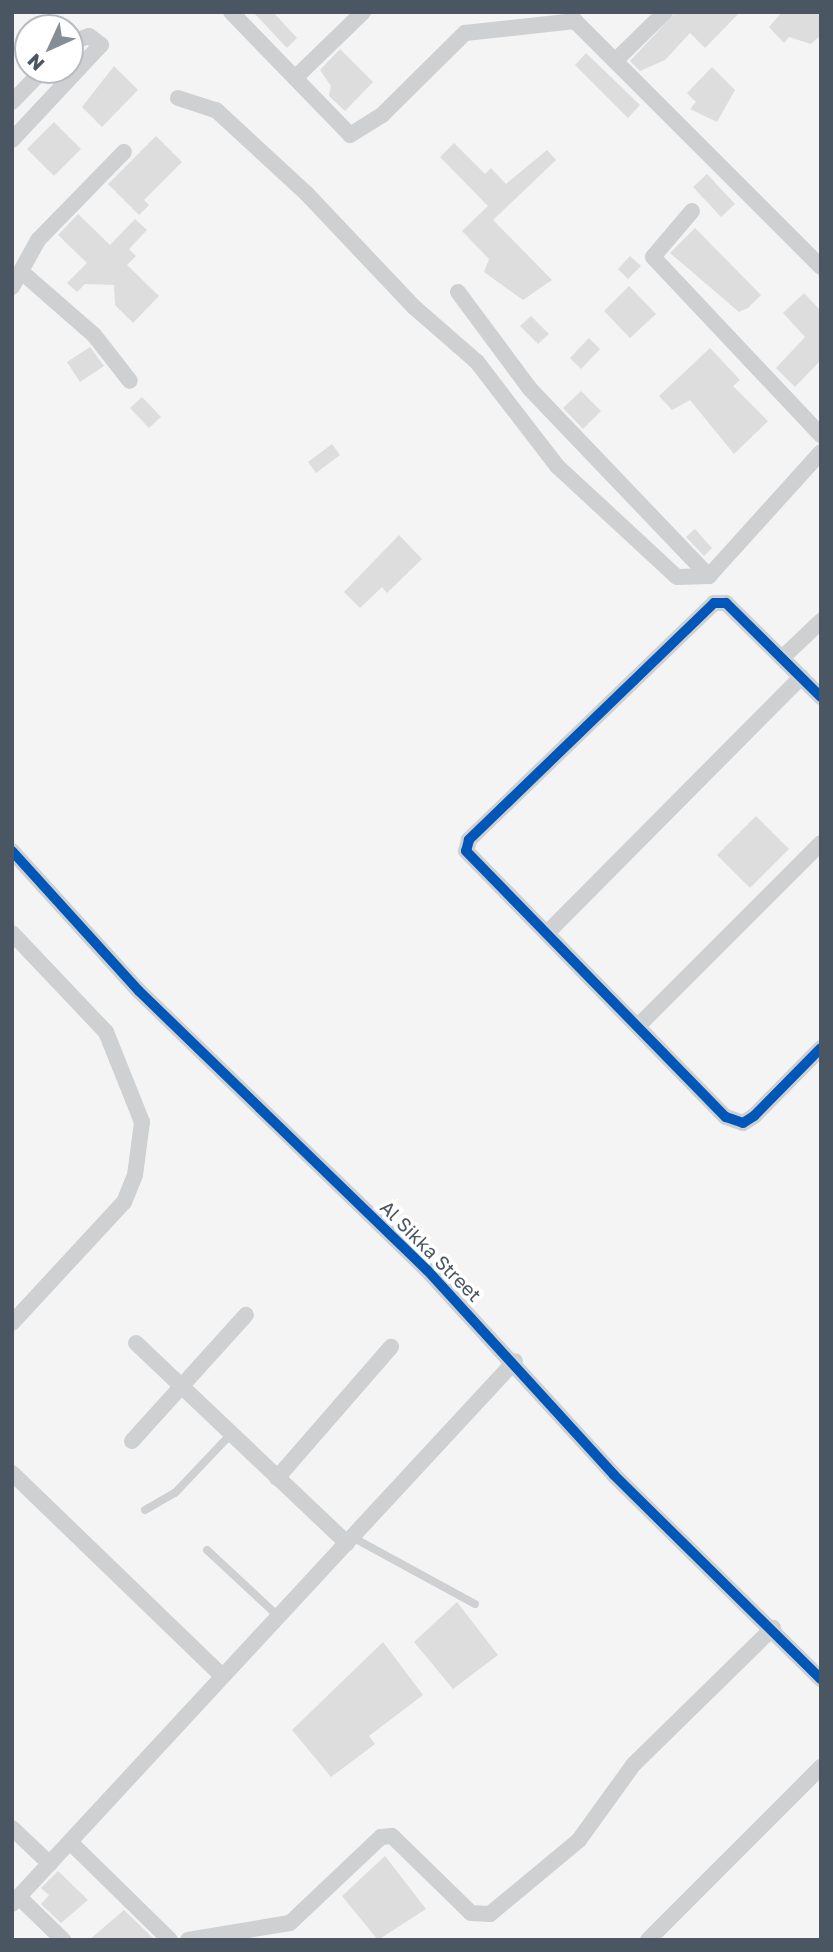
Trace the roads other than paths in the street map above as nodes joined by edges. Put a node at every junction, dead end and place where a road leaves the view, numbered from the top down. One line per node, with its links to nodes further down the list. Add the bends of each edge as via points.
1 (231, 12): 8 (street)
2 (363, 12): 8 (street)
3 (665, 12): 6 (street)
4 (562, 16): 6 (street, via 582,26); 8 (street, via 465,33 382,115 349,135)
5 (84, 38): 7 (street, via 89,36 101,45)
6 (616, 60): 18 (street)
7 (84, 64)
8 (295, 78)
9 (29, 84): 14 (street)
10 (62, 84): 12 (street)
11 (67, 84): 12 (street)
12 (64, 87): 15 (street)
13 (178, 98): 23 (street, via 196,99 239,131)
14 (12, 102)
15 (12, 140)
16 (124, 152): 19 (street, via 38,240)
17 (692, 211): 25 (street, via 653,257)
18 (821, 267)
19 (24, 274): 20 (street); 24 (street, via 94,335)
20 (12, 287)
21 (458, 292): 22 (street)
22 (509, 363): 23 (street); 27 (street)
23 (490, 379): 28 (street, via 557,466)
24 (130, 381)
25 (821, 435)
26 (821, 452): 29 (street)
27 (598, 461): 28 (street); 29 (street)
28 (577, 480): 29 (street, via 677,577)
29 (709, 576)
30 (821, 621): 31 (street)
31 (782, 658): 32 (street); 37 (street, via 726,603 714,603 469,840 467,854)
32 (801, 677): 33 (street); 37 (street)
33 (821, 697)
34 (821, 843): 38 (street)
35 (12, 851): 44 (street, Al Sikka Street, via 201,1054)
36 (12, 933): 41 (street, via 106,1032 142,1122 135,1175 124,1202)
37 (547, 933): 38 (street)
38 (639, 1026): 39 (street, via 726,1117 743,1123)
39 (821, 1048)
40 (246, 1315): 45 (street)
41 (12, 1323)
42 (136, 1343): 45 (street)
43 (391, 1347): 49 (street)
44 (515, 1361): 51 (street); 55 (street, Al Sikka Street, via 614,1475)
45 (181, 1387): 46 (street); 47 (street)
46 (230, 1434): 49 (street); 50 (lane, via 175,1493)
47 (132, 1441)
48 (12, 1473): 56 (street)
49 (277, 1478): 51 (street)
50 (145, 1510)
51 (349, 1540): 53 (lane); 54 (street)
52 (207, 1550): 54 (lane)
53 (475, 1604)
54 (277, 1615): 56 (street)
55 (773, 1628): 57 (street, Al Sikka Street); 65 (street, via 633,1765 579,1840 490,1914 471,1913 392,1836 355,1857 290,1923)
56 (220, 1674): 60 (street)
57 (821, 1679)
58 (821, 1767): 66 (street)
59 (12, 1828): 61 (street)
60 (70, 1842): 61 (street); 64 (street)
61 (50, 1864): 62 (street)
62 (16, 1901): 63 (street)
63 (63, 1940)
64 (170, 1940)
65 (188, 1940)
66 (648, 1940)

